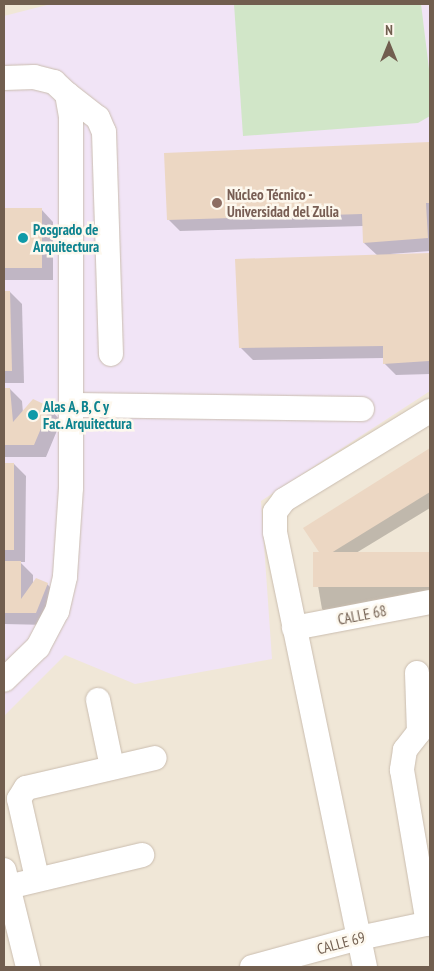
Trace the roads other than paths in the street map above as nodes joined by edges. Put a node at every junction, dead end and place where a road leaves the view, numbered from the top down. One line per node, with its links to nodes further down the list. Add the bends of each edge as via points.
1 (4, 78): 2 (street, via 34,77 54,82)
2 (67, 94): 3 (street, via 98,118 104,132); 4 (street, via 71,116)
3 (111, 354)
4 (71, 405): 5 (street); 10 (street, via 67,557 57,611 38,647)
5 (362, 409)
6 (430, 411): 8 (street, via 284,500 275,512 274,532)
7 (430, 602): 8 (street, CALLE 68)
8 (294, 628): 18 (street)
9 (418, 673): 17 (street, via 419,732 405,750 402,770)
10 (4, 680)
11 (98, 700): 13 (street)
12 (155, 758): 13 (street)
13 (112, 767): 16 (street, via 26,788 20,800)
14 (142, 855): 16 (street)
15 (6, 878): 16 (street); 19 (street)
16 (37, 878)
17 (429, 923): 18 (street, CALLE 69)
18 (359, 938): 21 (street, CALLE 69); 22 (street)
19 (13, 946): 20 (street)
20 (28, 967)
21 (252, 967)
22 (365, 967)

